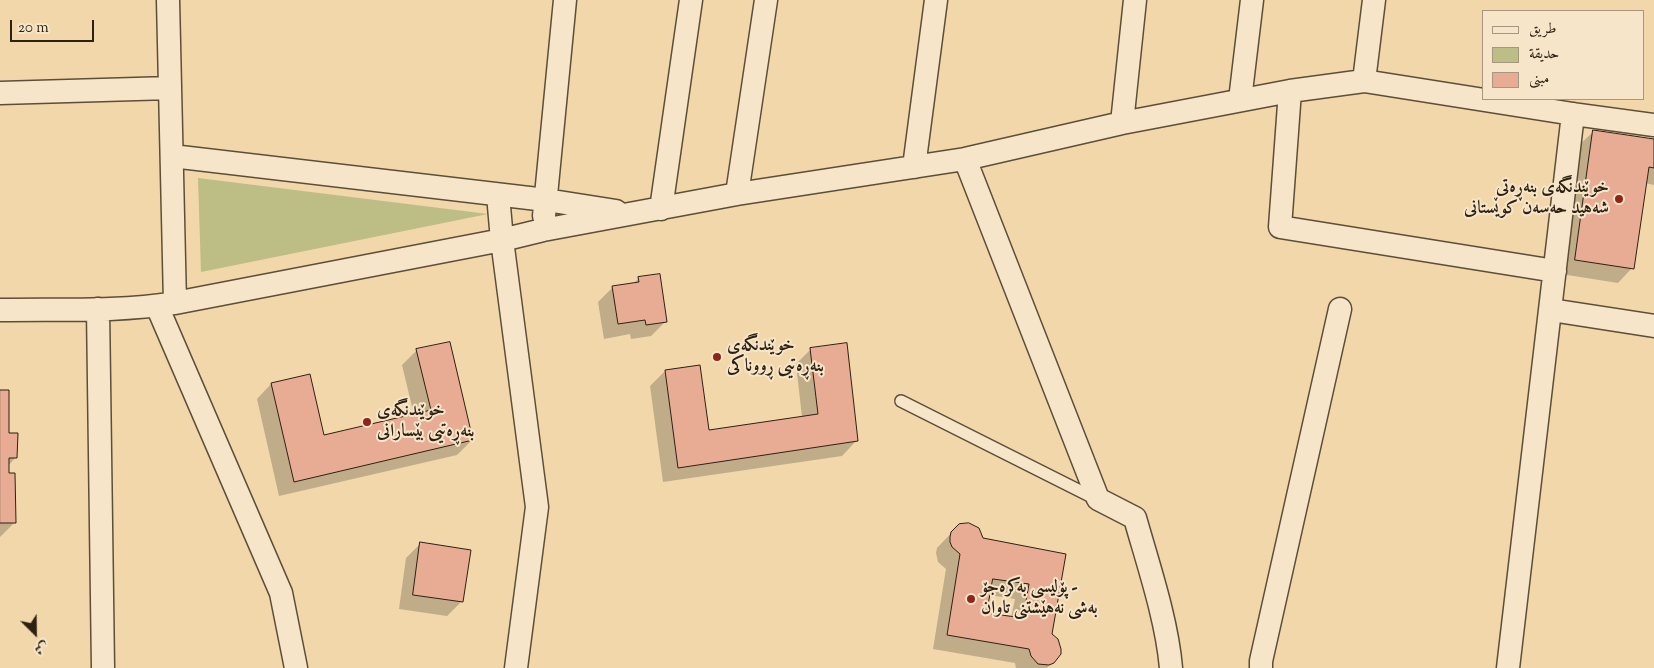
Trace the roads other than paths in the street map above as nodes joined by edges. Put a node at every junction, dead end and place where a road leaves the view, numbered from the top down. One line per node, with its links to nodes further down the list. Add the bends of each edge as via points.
1 (168, 0): 10 (street)
2 (562, 0): 24 (street)
3 (690, 0): 25 (street)
4 (766, 0): 22 (street)
5 (936, 0): 21 (street)
6 (1135, 0): 17 (street)
7 (1252, 0): 13 (street)
8 (1374, 0): 9 (street)
9 (1364, 81): 11 (street); 14 (street)
10 (170, 88): 12 (street); 19 (street)
11 (1290, 91): 13 (street); 29 (street, via 1280,227)
12 (0, 93)
13 (1240, 100): 17 (street)
14 (1482, 100)
15 (1484, 100): 16 (street)
16 (1573, 114): 18 (street); 29 (street)
17 (1122, 123): 20 (street)
18 (1654, 125)
19 (172, 156): 23 (street); 30 (street)
20 (965, 159): 21 (street); 37 (street)
21 (914, 167): 22 (street)
22 (737, 194): 25 (street)
23 (498, 195): 24 (street); 28 (street)
24 (546, 200): 26 (street); 27 (street)
25 (661, 209): 26 (street)
26 (634, 214): 27 (street)
27 (543, 230): 28 (street)
28 (502, 240): 30 (street); 40 (street, via 537,507)
29 (1555, 271): 34 (street)
30 (166, 305): 31 (street); 39 (street, via 282,592)
31 (98, 309): 33 (street); 38 (street)
32 (1340, 309): 42 (street)
33 (0, 310)
34 (1551, 310): 35 (street); 43 (street)
35 (1654, 326)
36 (901, 401): 37 (lane)
37 (1098, 500): 41 (street, via 1135,518 1162,619)
38 (102, 668)
39 (296, 668)
40 (516, 668)
41 (1171, 668)
42 (1261, 668)
43 (1508, 668)

